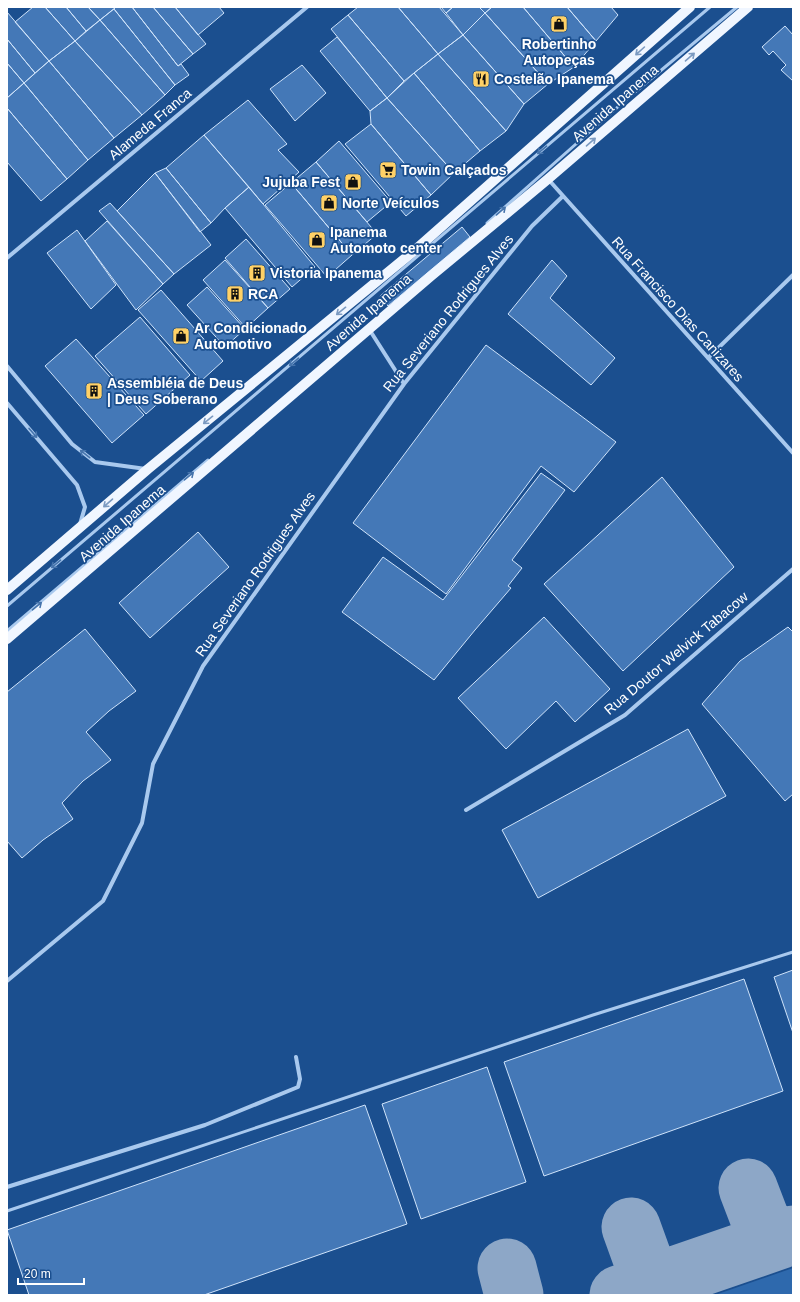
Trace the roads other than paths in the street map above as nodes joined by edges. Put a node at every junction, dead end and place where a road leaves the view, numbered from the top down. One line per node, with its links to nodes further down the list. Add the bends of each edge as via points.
1 (307, 7): 10 (street, Alameda Franca)
2 (690, 7): 20 (main road, Avenida Ipanema, one-way to 20, via 414,251)
3 (710, 7): 24 (lane, one-way to 24)
4 (737, 7): 8 (lane, one-way to 4, via 629,97)
5 (748, 7): 6 (main road, Avenida Ipanema, one-way to 5)
6 (548, 179): 7 (street, Rua Francisco Dias Canizares); 12 (main road, Avenida Ipanema)
7 (562, 196): 14 (street, Rua Francisco Dias Canizares); 16 (street, Rua Severiano Rodrigues Alves, via 532,226)
8 (484, 225)
9 (449, 255): 13 (lane)
10 (7, 258)
11 (793, 275): 14 (street)
12 (369, 329): 16 (street); 26 (main road, Avenida Ipanema)
13 (358, 333)
14 (708, 358): 18 (street, Rua Francisco Dias Canizares)
15 (7, 366): 20 (street, one-way to 15, via 95,462 72,444)
16 (404, 384): 29 (street, Rua Severiano Rodrigues Alves, via 203,666 153,764 142,823 103,901)
17 (7, 403): 21 (street, one-way to 21, via 78,485 85,507)
18 (793, 453)
19 (213, 456): 25 (lane, one-way to 19)
20 (148, 469): 21 (main road, Avenida Ipanema, one-way to 21)
21 (79, 529): 23 (main road, Avenida Ipanema)
22 (793, 569): 27 (street, Rua Doutor Welvick Tabacow, via 625,715)
23 (7, 590)
24 (7, 606)
25 (7, 631)
26 (7, 640)
27 (466, 810)
28 (793, 952): 32 (lane, via 593,1015)
29 (7, 981)
30 (296, 1057): 31 (street, via 300,1079 298,1087 205,1125)
31 (7, 1187)
32 (7, 1211)

